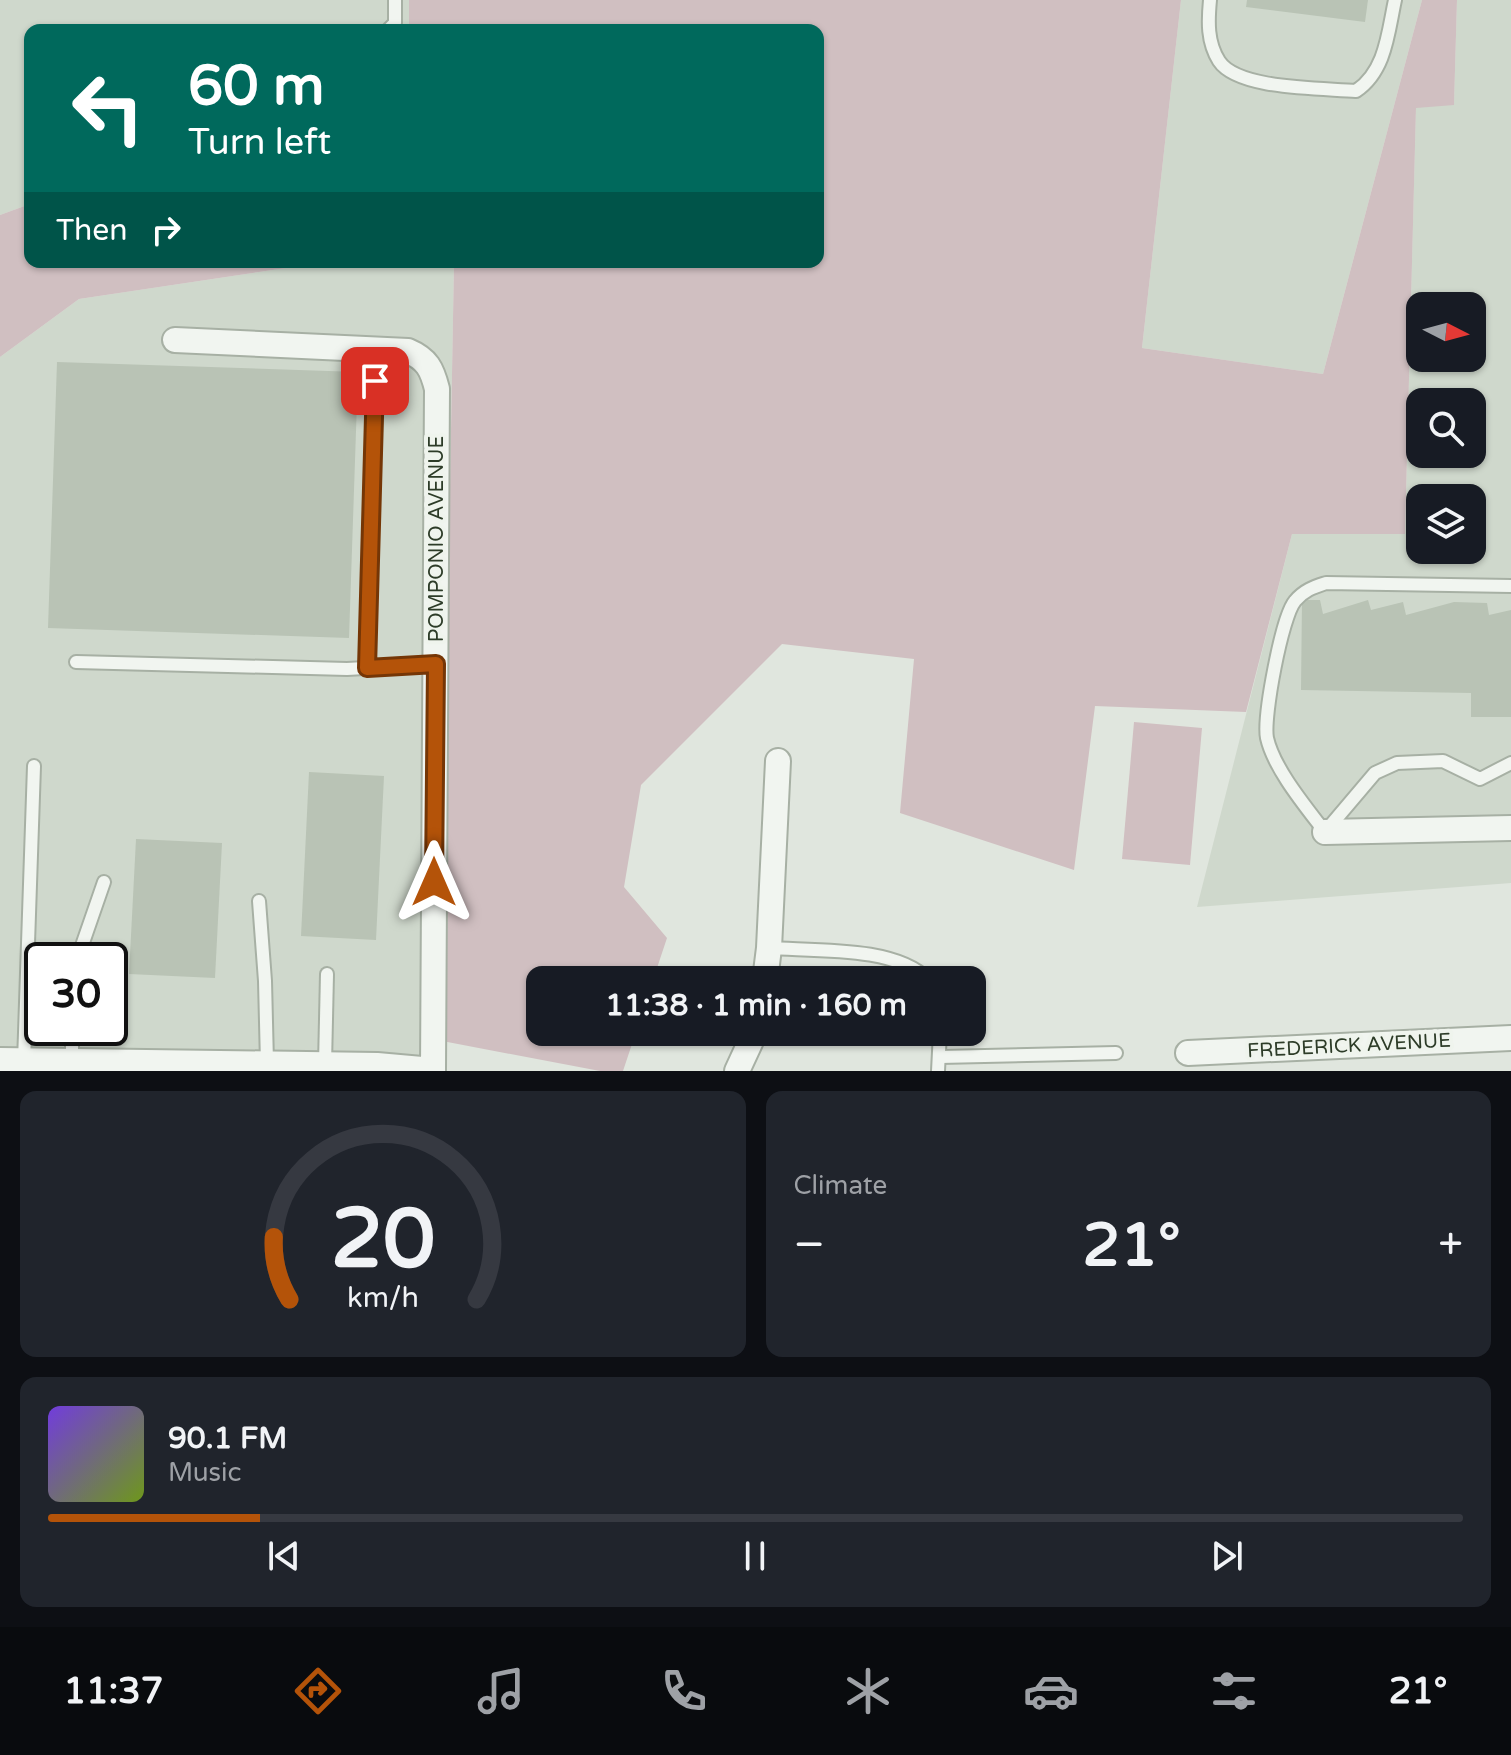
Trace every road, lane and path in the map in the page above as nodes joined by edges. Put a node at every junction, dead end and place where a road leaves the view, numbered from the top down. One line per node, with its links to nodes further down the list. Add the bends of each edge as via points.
1 (395, 0): 4 (lane)
2 (1210, 0): 3 (lane, via 1209,37 1219,63 1236,75 1263,83 1356,91 1383,56)
3 (1395, 0)
4 (394, 24)
5 (175, 340): 6 (street, POMPONIO AVENUE)
6 (376, 349): 9 (street, POMPONIO AVENUE, via 421,356 433,370 437,389); 10 (lane)
7 (1511, 586): 15 (lane, via 1326,583 1305,591 1293,603 1267,704 1267,739 1289,784)
8 (76, 662): 10 (lane)
9 (436, 664): 10 (lane); 34 (street, POMPONIO AVENUE)
10 (367, 668)
11 (778, 761): 19 (street)
12 (1511, 763): 15 (lane, via 1480,779 1443,761 1397,763 1375,773)
13 (34, 766): 32 (lane)
14 (1511, 828): 15 (street)
15 (1325, 832)
16 (104, 882): 18 (lane)
17 (259, 901): 31 (lane)
18 (83, 942)
19 (769, 948): 20 (street); 21 (lane, via 870,954)
20 (767, 966)
21 (910, 966)
22 (327, 974): 33 (lane)
23 (1511, 1038): 28 (street, FREDERICK AVENUE)
24 (72, 1046): 30 (lane)
25 (749, 1046): 35 (street)
26 (940, 1046): 29 (lane)
27 (1116, 1053): 29 (lane)
28 (1188, 1053)
29 (940, 1057): 36 (lane)
30 (72, 1063): 31 (street); 32 (street)
31 (267, 1063): 33 (street)
32 (23, 1064)
33 (325, 1064): 34 (street)
34 (433, 1070)
35 (737, 1071)
36 (938, 1071)

